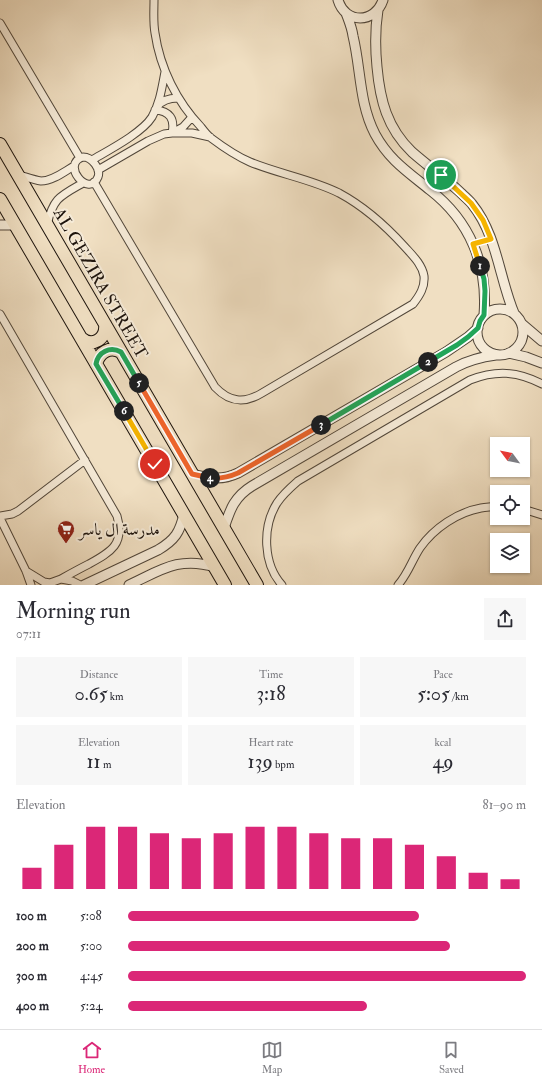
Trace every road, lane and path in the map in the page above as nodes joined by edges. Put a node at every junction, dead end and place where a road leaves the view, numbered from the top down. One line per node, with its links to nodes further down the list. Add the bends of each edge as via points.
1 (154, 0): 7 (street, via 154,32)
2 (333, 0): 4 (street)
3 (383, 0): 5 (street)
4 (341, 7): 5 (street, via 354,17 363,18); 26 (street, via 354,37 363,102 375,133 394,160 444,201 465,228)
5 (378, 10): 25 (street, via 375,46 378,83 392,127 411,151 471,203 483,220)
6 (0, 23): 14 (street)
7 (165, 72): 8 (street); 9 (street)
8 (178, 98): 9 (street, via 165,100); 10 (street)
9 (155, 110): 11 (street, via 162,110 172,119); 15 (street, via 141,129)
10 (192, 117): 11 (street, via 183,127); 12 (street)
11 (172, 133): 12 (street, via 192,133); 17 (street, via 151,139)
12 (210, 137): 19 (street, via 242,158 331,190 370,213 386,227 420,266 424,276 420,296 413,304 256,397 248,400 233,399 215,387)
13 (0, 144): 18 (main road, AL GEZIRA STREET)
14 (80, 158): 15 (street); 16 (street)
15 (92, 160): 17 (street)
16 (74, 166): 18 (street, via 44,181); 20 (street)
17 (98, 170): 19 (street, via 98,177)
18 (18, 175): 24 (main road, AL GEZIRA STREET)
19 (94, 182): 20 (street)
20 (83, 183): 24 (street, via 57,200)
21 (0, 199): 23 (main road)
22 (0, 225): 23 (street)
23 (15, 225): 33 (main road)
24 (47, 226): 30 (main road, AL GEZIRA STREET)
25 (491, 239): 26 (street); 27 (street)
26 (473, 244): 29 (street, via 484,279)
27 (514, 313): 29 (street, via 496,309); 31 (street)
28 (0, 314): 41 (street)
29 (484, 315): 32 (street)
30 (105, 324): 33 (main road, via 104,336 98,341 91,343); 35 (main road, AL GEZIRA STREET)
31 (522, 324): 34 (street); 36 (street, via 520,344)
32 (478, 328): 37 (street, via 479,342 483,348); 42 (street, via 446,352 238,473 219,479)
33 (81, 338): 39 (main road)
34 (542, 341)
35 (121, 352): 39 (main road, via 110,349 103,352); 42 (main road, AL GEZIRA STREET)
36 (509, 353): 37 (street); 38 (street)
37 (496, 355): 48 (street, via 482,357 456,367 252,486 234,502)
38 (542, 363)
39 (96, 364): 45 (main road)
40 (542, 384): 59 (street, via 518,374 505,373 493,373 470,380 298,481 286,491 276,505 267,536 272,568)
41 (85, 460): 47 (street, via 18,511); 52 (street, via 117,516 120,536 110,552)
42 (192, 474): 48 (main road, AL GEZIRA STREET)
43 (490, 507): 60 (street, via 462,514 432,534)
44 (530, 512): 46 (street)
45 (184, 514): 49 (main road); 55 (street, via 182,525 168,544)
46 (542, 516)
47 (0, 517): 50 (street)
48 (224, 528): 58 (main road, AL GEZIRA STREET)
49 (215, 567): 56 (street, via 192,562 179,563); 57 (main road)
50 (26, 571): 51 (street); 53 (street)
51 (36, 578): 52 (street, via 50,583); 53 (street)
52 (61, 579): 54 (street)
53 (30, 583)
54 (80, 585)
55 (84, 585)
56 (129, 585)
57 (226, 585)
58 (257, 585)
59 (282, 585)
60 (398, 585)

